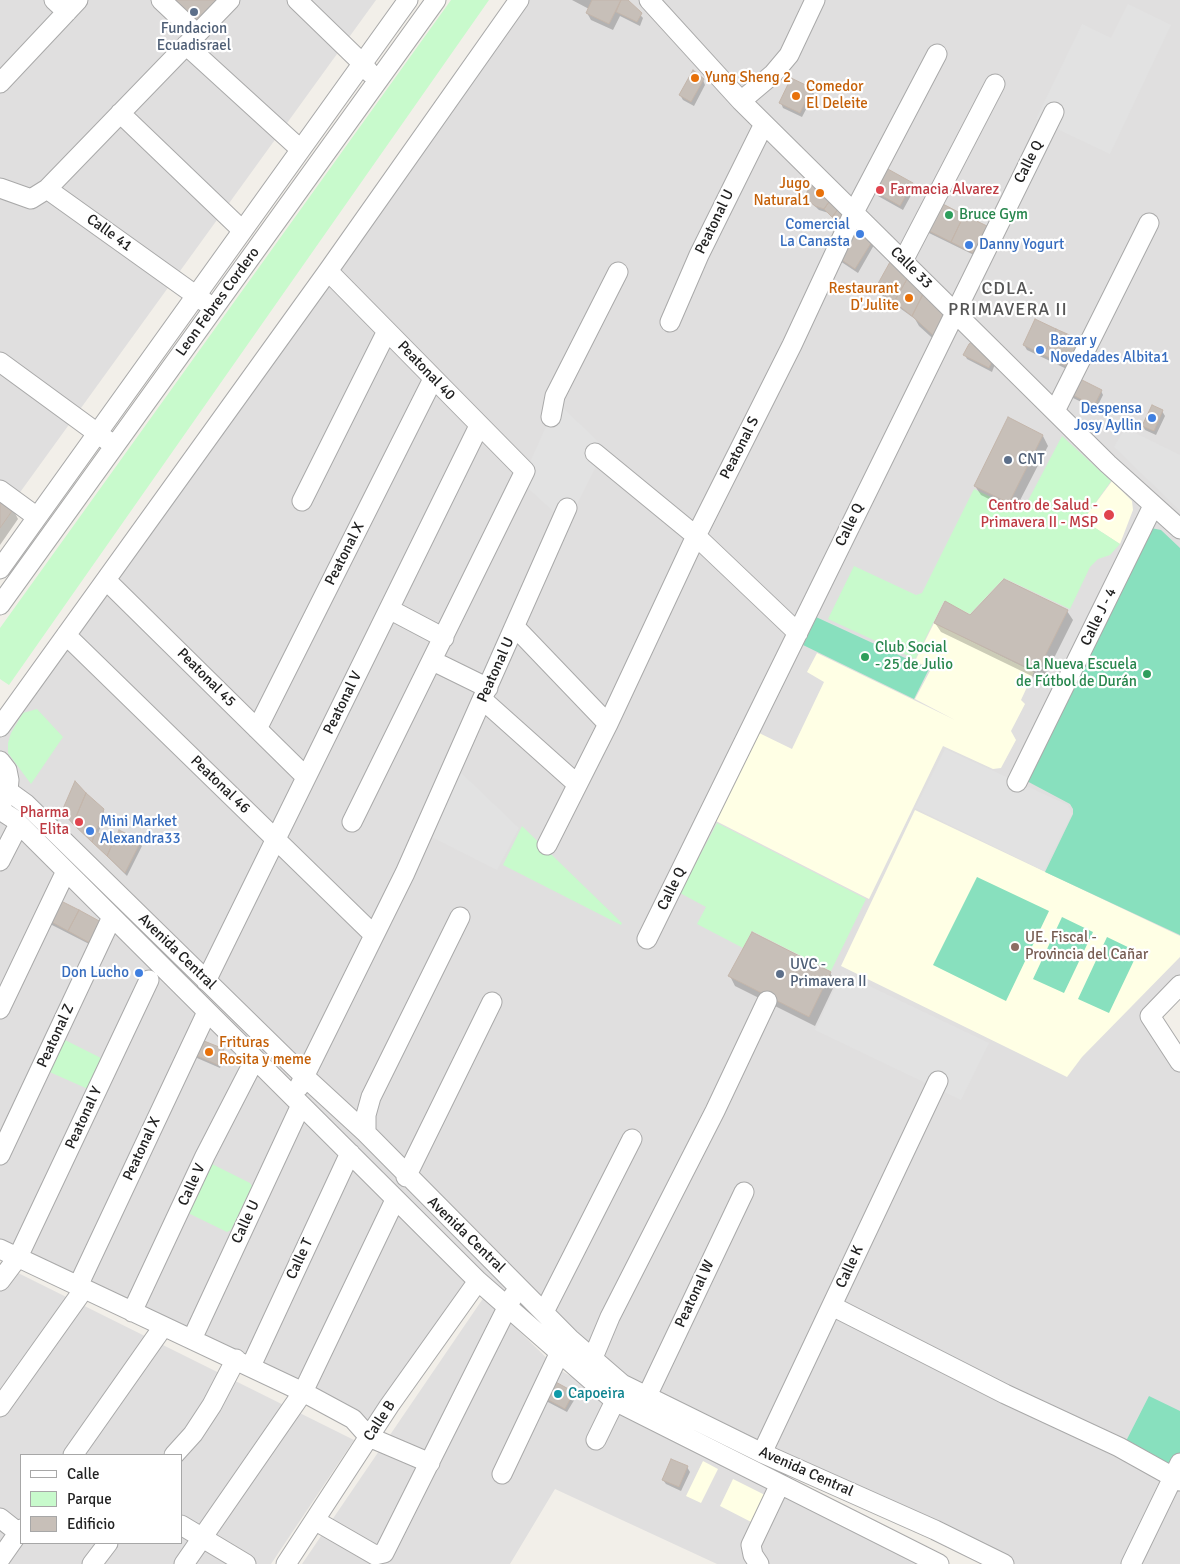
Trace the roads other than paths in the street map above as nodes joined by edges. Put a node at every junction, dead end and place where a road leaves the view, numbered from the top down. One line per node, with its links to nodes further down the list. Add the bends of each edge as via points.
1 (161, 0): 10 (street)
2 (230, 0): 10 (street)
3 (297, 0): 12 (street)
4 (408, 0): 12 (street, Leon Febres Cordero)
5 (436, 0): 14 (street, Leon Febres Cordero)
6 (519, 0): 27 (street)
7 (649, 0): 16 (street, Calle 33)
8 (815, 0): 16 (street, via 788,55 773,74)
9 (66, 4): 13 (street)
10 (192, 39): 18 (street); 20 (street)
11 (937, 54): 23 (street, Peatonal S)
12 (363, 64): 14 (street); 20 (street, Leon Febres Cordero)
13 (0, 83)
14 (376, 83): 30 (street, Leon Febres Cordero)
15 (995, 84): 26 (street)
16 (741, 101): 19 (street, Calle 33)
17 (1054, 112): 31 (street, Calle Q)
18 (120, 114): 22 (street); 25 (street)
19 (764, 124): 23 (street, Calle 33); 32 (street, Peatonal U, via 698,255)
20 (300, 149): 25 (street, Leon Febres Cordero)
21 (0, 188): 22 (street, via 31,199)
22 (47, 189): 29 (street, Calle 41)
23 (854, 212): 26 (street, Calle 33); 48 (street, Peatonal S, via 792,345)
24 (1149, 223): 36 (street)
25 (242, 230): 29 (street, Leon Febres Cordero)
26 (903, 261): 31 (street, Calle 33)
27 (328, 270): 33 (street, Peatonal 40); 50 (street)
28 (618, 272): 37 (street, via 555,396)
29 (196, 296): 30 (street, Calle 41); 39 (street, Leon Febres Cordero)
30 (213, 308): 40 (street, Leon Febres Cordero)
31 (954, 311): 36 (street, Calle 33); 54 (street, Calle Q)
32 (670, 322)
33 (387, 331): 35 (street, Peatonal 40); 43 (street)
34 (0, 362): 39 (street)
35 (433, 379): 38 (street, Peatonal 40); 61 (street, Peatonal X)
36 (1055, 411): 44 (street, Calle 33)
37 (552, 417)
38 (479, 426): 52 (street, Peatonal V); 56 (street, Peatonal 40, via 525,471)
39 (98, 434): 40 (street); 46 (street, Leon Febres Cordero)
40 (115, 446): 51 (street, Leon Febres Cordero)
41 (595, 453): 48 (street)
42 (0, 490): 46 (street)
43 (302, 501)
44 (1153, 506): 47 (street, Calle 33); 64 (street, Calle J - 4)
45 (567, 508): 53 (street, Peatonal U)
46 (37, 517): 49 (street, Leon Febres Cordero)
47 (1180, 529)
48 (696, 536): 54 (street); 59 (street, Peatonal S)
49 (0, 569)
50 (106, 580): 55 (street); 61 (street, Peatonal 45)
51 (0, 605)
52 (389, 609): 56 (street); 63 (street, Peatonal V)
53 (515, 627): 58 (street, Peatonal U); 59 (street)
54 (798, 633): 77 (street, Calle Q)
55 (66, 635): 60 (street); 70 (street, Peatonal 46)
56 (444, 638): 57 (street)
57 (433, 660): 58 (street); 68 (street)
58 (485, 694): 65 (street); 76 (street, Peatonal U)
59 (608, 724): 65 (street, Peatonal S)
60 (0, 727)
61 (258, 729): 63 (street, Peatonal 45)
62 (0, 761): 66 (street, via 9,780)
63 (306, 777): 70 (street, Peatonal V)
64 (1017, 782)
65 (577, 784): 71 (street, Peatonal S)
66 (4, 798): 79 (street, Avenida Central, via 26,804)
67 (0, 810): 69 (street, Avenida Central)
68 (352, 822)
69 (19, 824): 72 (street); 73 (street, Avenida Central)
70 (276, 840): 76 (street, Peatonal 46); 79 (street, Peatonal V)
71 (547, 845)
72 (0, 861)
73 (66, 871): 74 (street, Avenida Central); 83 (street)
74 (112, 917): 84 (street, Avenida Central); 93 (street, Peatonal Z)
75 (460, 917): 90 (street, via 371,1097)
76 (374, 935): 87 (street, Calle U)
77 (647, 939)
78 (149, 980): 98 (street, Peatonal Y)
79 (206, 980): 87 (street, Avenida Central)
80 (1180, 985): 86 (street, via 1150,1016)
81 (492, 1002): 94 (street)
82 (767, 1002): 110 (street, via 610,1316)
83 (0, 1009)
84 (208, 1012): 85 (street, Avenida Central); 102 (street, Peatonal X)
85 (255, 1059): 89 (street, Avenida Central); 105 (street, Calle V, via 205,1156)
86 (1180, 1062)
87 (304, 1076): 89 (street, Calle U); 90 (street, Avenida Central)
88 (938, 1081): 104 (street, Calle K)
89 (297, 1101): 92 (street, Avenida Central); 108 (street, Calle U)
90 (366, 1133): 94 (street, Avenida Central)
91 (632, 1139): 106 (street)
92 (350, 1153): 96 (street, Avenida Central); 111 (street, Calle T)
93 (0, 1155)
94 (406, 1177): 101 (street, Avenida Central)
95 (744, 1192): 113 (street, Peatonal W)
96 (395, 1200): 100 (street, Avenida Central); 112 (street)
97 (0, 1249): 98 (street)
98 (18, 1257): 99 (street, Peatonal Y); 102 (street)
99 (0, 1281)
100 (478, 1281): 103 (street, Avenida Central); 116 (street, Calle B)
101 (519, 1286): 103 (street); 106 (street, Avenida Central)
102 (81, 1288): 105 (street); 115 (street, Peatonal X)
103 (507, 1306): 109 (street, Avenida Central); 121 (street)
104 (832, 1306): 120 (street, Calle K); 122 (street, via 1005,1394)
105 (132, 1312): 107 (street)
106 (544, 1312): 110 (street, Avenida Central)
107 (163, 1327): 108 (street); 118 (street)
108 (192, 1339): 111 (street)
109 (560, 1352): 114 (street, Avenida Central); 123 (street)
110 (592, 1360): 113 (street, Avenida Central, via 622,1384)
111 (243, 1362): 112 (street); 119 (street, Calle T, via 193,1434)
112 (303, 1392): 116 (street, via 353,1419); 129 (street)
113 (647, 1396): 120 (street, Avenida Central)
114 (615, 1401): 117 (street); 124 (street, Avenida Central)
115 (0, 1407)
116 (369, 1437): 121 (street); 126 (street, Calle B)
117 (596, 1440)
118 (74, 1454)
119 (175, 1454)
120 (762, 1454): 138 (street, Avenida Central)
121 (430, 1463): 126 (street, via 380,1555)
122 (1178, 1473): 139 (street)
123 (502, 1474)
124 (780, 1484): 136 (street, via 751,1545 752,1555); 137 (street, Avenida Central)
125 (0, 1518): 128 (street)
126 (316, 1521): 135 (street, Calle B)
127 (182, 1527): 129 (street)
128 (20, 1531): 131 (street)
129 (201, 1539): 133 (street); 134 (street)
130 (107, 1544): 132 (street)
131 (0, 1559)
132 (92, 1564)
133 (184, 1564)
134 (246, 1564)
135 (286, 1564)
136 (759, 1564)
137 (939, 1564)
138 (1004, 1564)
139 (1131, 1564)

